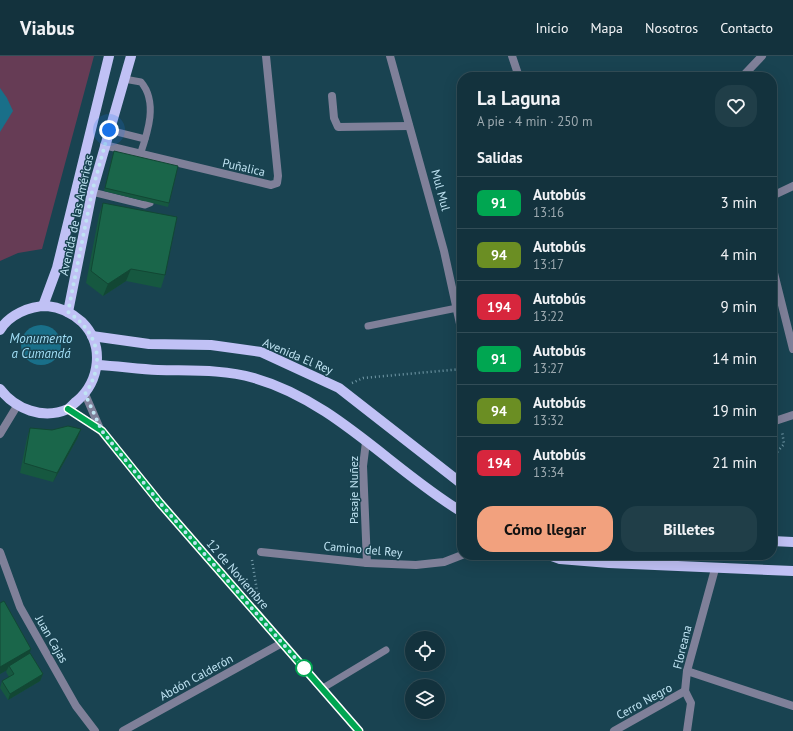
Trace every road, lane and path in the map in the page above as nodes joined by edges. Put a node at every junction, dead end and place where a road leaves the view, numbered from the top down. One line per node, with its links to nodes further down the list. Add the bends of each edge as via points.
1 (109, 56): 21 (main road, Avenida de las Américas, via 59,262)
2 (131, 56): 9 (main road, Avenida de las Américas)
3 (266, 56): 15 (street, Puñalica, via 277,182 272,185 158,162)
4 (390, 56): 11 (street, Mul Mul)
5 (512, 56): 7 (street)
6 (762, 56): 8 (street)
7 (517, 72)
8 (747, 72)
9 (124, 79): 12 (main road, Avenida de las Américas); 13 (lane, via 141,82 148,90 149,126)
10 (332, 96): 11 (street, via 334,118 338,127)
11 (409, 126): 22 (street, Mul Mul, via 418,152)
12 (109, 130): 13 (lane); 14 (main road, Avenida de las Américas)
13 (145, 139): 15 (lane)
14 (104, 145): 15 (street, Puñalica); 17 (main road, Avenida de las Américas)
15 (140, 154)
16 (793, 186): 18 (street)
17 (92, 192): 19 (lane, via 145,205); 23 (main road, Avenida de las Américas)
18 (777, 194)
19 (150, 202)
20 (777, 285): 27 (street)
21 (43, 306): 23 (main road, via 52,306); 25 (main road, via 27,309 12,317)
22 (457, 308): 24 (lane)
23 (68, 312): 26 (main road, via 86,326)
24 (368, 326)
25 (0, 330)
26 (92, 336): 28 (main road); 30 (main road, Avenida El Rey, via 149,344 211,345 261,352)
27 (793, 349)
28 (97, 365): 32 (main road, via 91,385); 40 (main road, via 158,370 209,370 254,378 296,395)
29 (457, 369): 30 (path, via 363,378)
30 (339, 388): 42 (main road, Avenida El Rey)
31 (0, 389): 33 (main road)
32 (85, 394): 34 (main road); 38 (street, 12 de Noviembre)
33 (17, 406): 34 (main road, via 32,412 48,413); 39 (street)
34 (68, 409): 38 (street, 12 de Noviembre)
35 (793, 416): 36 (street)
36 (777, 420)
37 (777, 423): 41 (path, via 784,444)
38 (102, 431): 53 (street, 12 de Noviembre, via 160,503)
39 (0, 434)
40 (366, 442): 43 (main road); 50 (street, Pasaje Nuñez, via 363,466)
41 (777, 452)
42 (457, 480)
43 (457, 508)
44 (777, 541): 45 (main road)
45 (793, 542)
46 (0, 552): 60 (street, Juan Cajas, via 20,607 76,706)
47 (261, 552): 50 (street, Camino del Rey); 53 (path, via 252,560)
48 (457, 557): 50 (street, Camino del Rey, via 444,562 416,565)
49 (576, 560): 51 (main road)
50 (367, 563)
51 (715, 569): 52 (main road); 56 (street, Floreana)
52 (793, 571)
53 (261, 618): 54 (street, 12 de Noviembre)
54 (282, 643): 57 (street, 12 de Noviembre); 61 (street, Abdón Calderón)
55 (386, 650): 57 (lane)
56 (688, 671): 58 (street, Floreana); 59 (street)
57 (323, 688): 62 (street, 12 de Noviembre)
58 (686, 692): 63 (street, Cerro Negro); 64 (street, Floreana, via 691,703)
59 (793, 706)
60 (95, 731)
61 (123, 731)
62 (359, 731)
63 (614, 731)
64 (687, 731)

